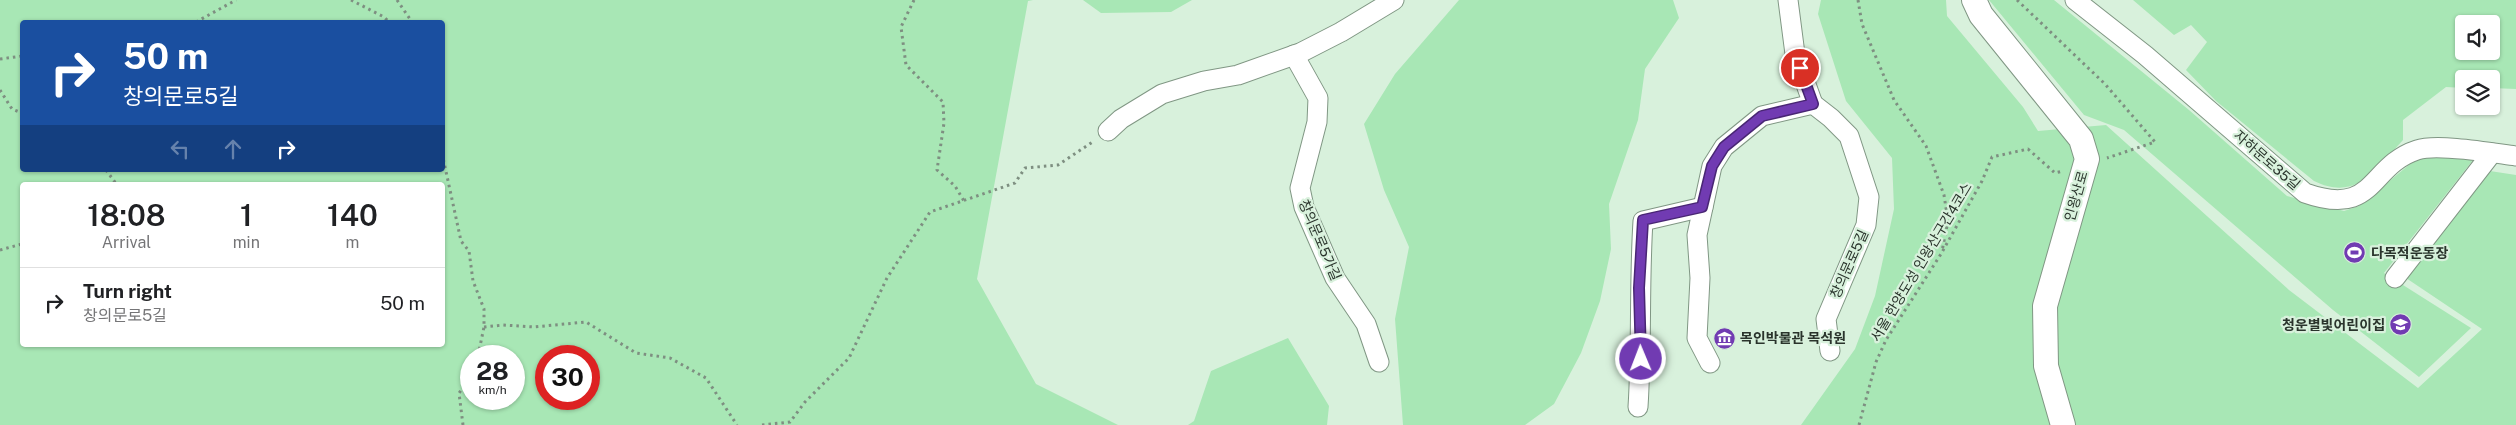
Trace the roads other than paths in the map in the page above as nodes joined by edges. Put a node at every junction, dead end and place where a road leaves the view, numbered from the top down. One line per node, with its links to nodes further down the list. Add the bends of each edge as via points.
1 (1394, 0): 5 (street)
2 (1788, 0): 6 (street, via 1796,54)
3 (1974, 0): 16 (street, 인왕산로, via 1981,15 2081,139 2087,159 2045,306 2046,366)
4 (2075, 0): 8 (street, 자하문로35길, via 2145,55 2305,193 2333,200 2364,193 2405,156 2418,150)
5 (1294, 55): 7 (street, via 1162,94 1120,119); 13 (street, 창의문로5가길, via 1318,98 1317,122 1300,188 1304,207 1334,278 1366,324)
6 (1813, 104): 10 (street, via 1762,116 1724,147 1712,166); 12 (street, 창의문로5길, via 1848,136 1869,197 1866,225 1826,319)
7 (1108, 131)
8 (2492, 153): 9 (street, 자하문로35길); 11 (street)
9 (2516, 156)
10 (1702, 207): 14 (street, via 1697,235 1700,278 1697,338); 15 (street, via 1643,220)
11 (2395, 278)
12 (1830, 351)
13 (1379, 362)
14 (1710, 362)
15 (1638, 407)
16 (2063, 425)

